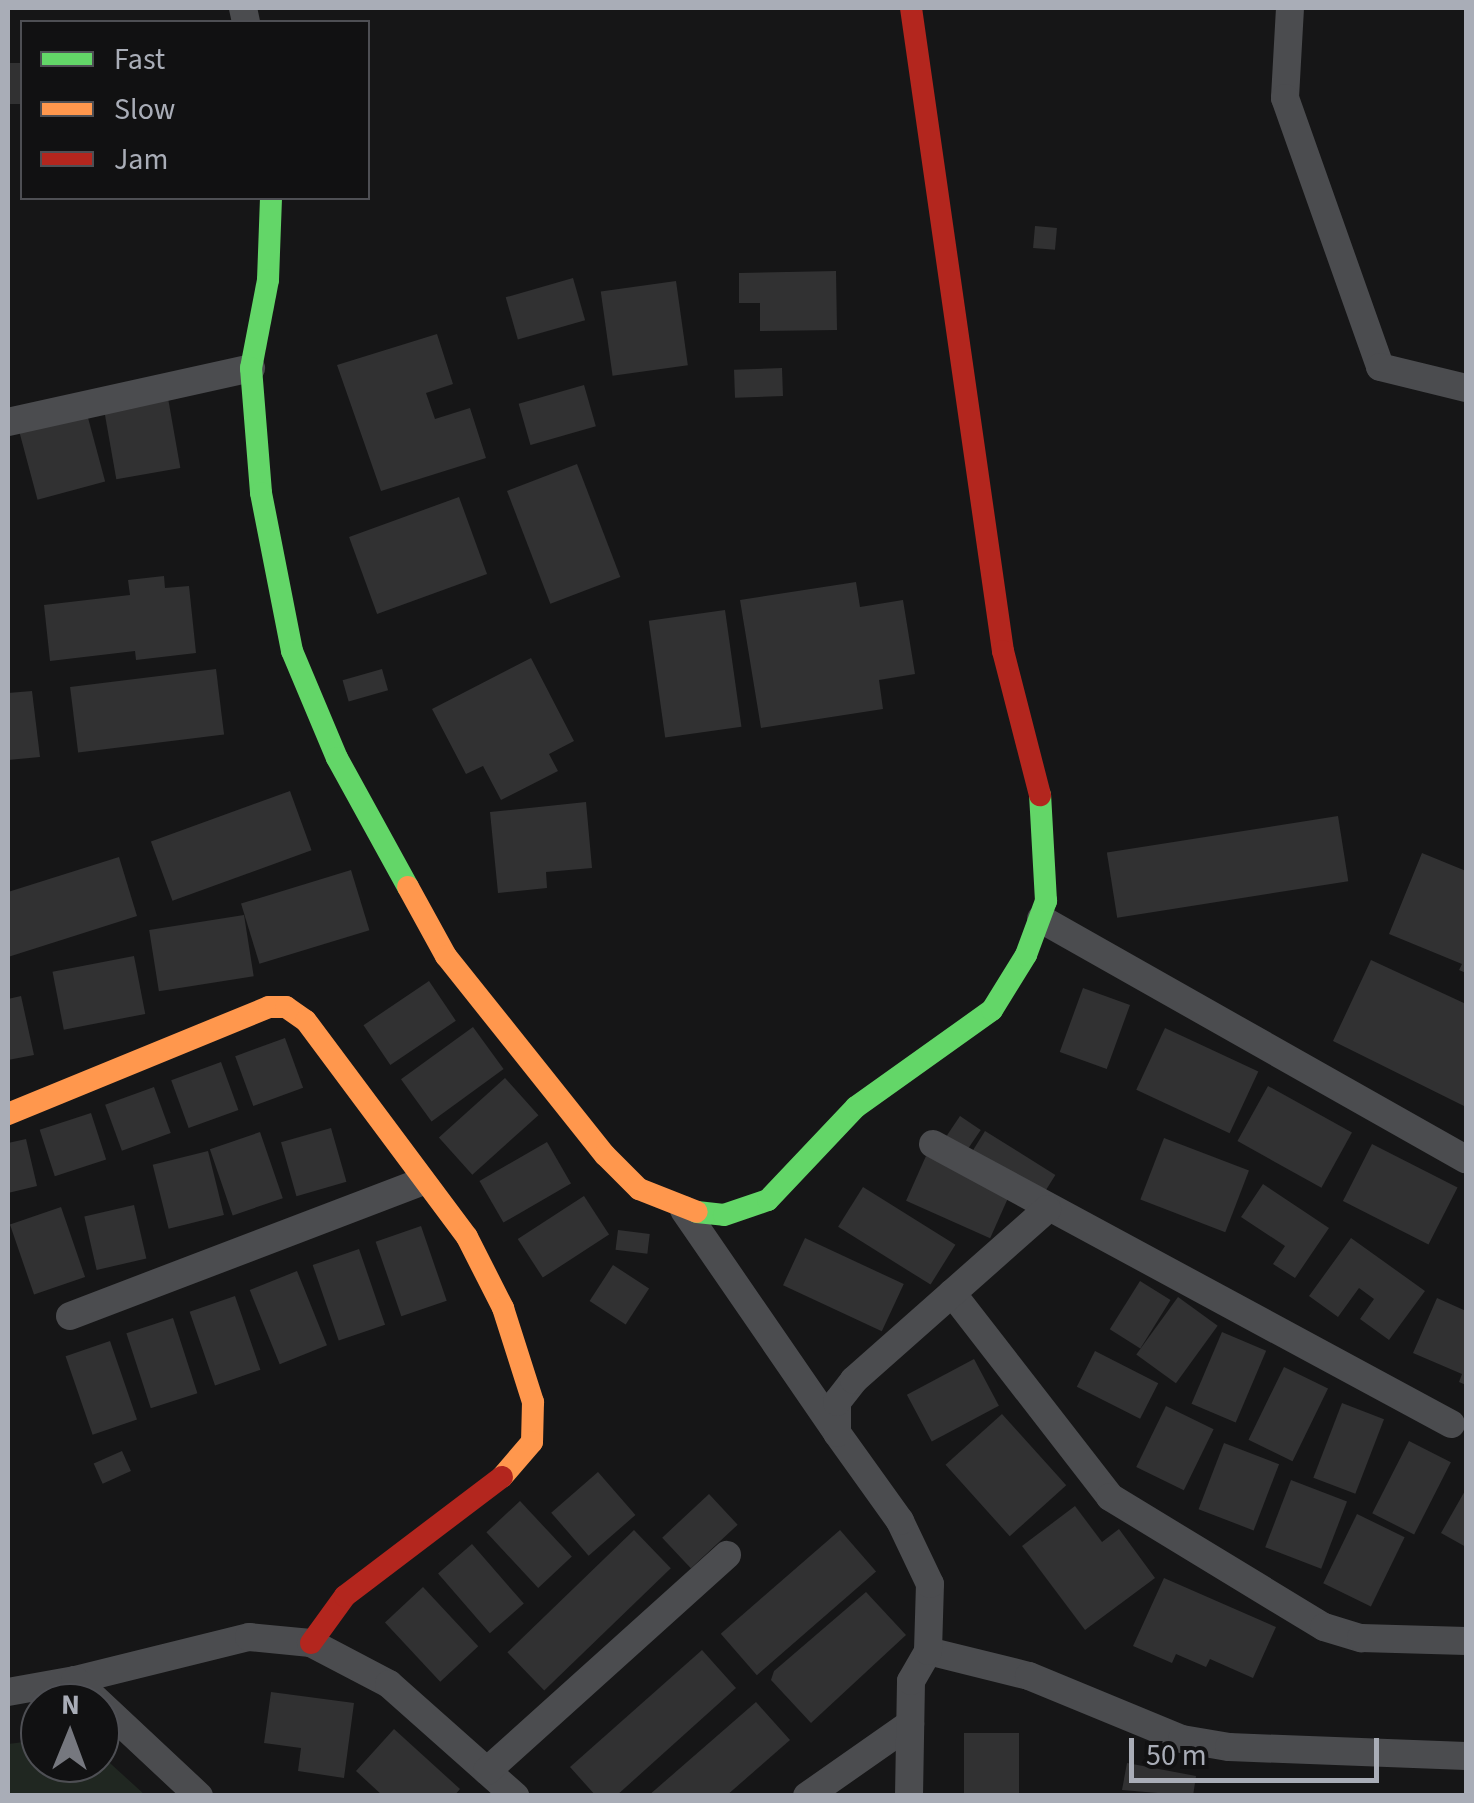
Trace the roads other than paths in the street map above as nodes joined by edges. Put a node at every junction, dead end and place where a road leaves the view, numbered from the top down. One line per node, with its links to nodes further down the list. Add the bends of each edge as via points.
1 (911, 8): 7 (street, via 1003,651 1040,787 1046,868)
2 (1290, 8): 5 (street, via 1284,98 1380,366)
3 (271, 200): 4 (street, via 268,280)
4 (251, 368): 6 (street); 13 (street, via 260,493 278,597 292,652 337,758 446,956 606,1155 640,1189)
5 (1466, 388)
6 (8, 422)
7 (1040, 919): 10 (street); 13 (street, via 992,1010 856,1106 768,1200 724,1215)
8 (8, 1114): 11 (street, via 268,1007 286,1007 306,1021)
9 (933, 1144): 12 (street)
10 (1466, 1159)
11 (420, 1182): 15 (street); 20 (street, via 467,1237 503,1308 533,1402 532,1442 520,1464 344,1596)
12 (1047, 1209): 14 (street); 16 (street)
13 (684, 1210): 17 (street)
14 (952, 1293): 17 (street, via 854,1380 837,1402); 19 (street, via 1110,1497 1324,1628 1362,1638)
15 (70, 1316)
16 (1451, 1424)
17 (837, 1433): 21 (street, via 900,1521 930,1584)
18 (728, 1555): 26 (street)
19 (1466, 1641)
20 (311, 1644): 22 (street, via 249,1638); 26 (street, via 388,1684)
21 (928, 1652): 24 (street, via 911,1681); 25 (street, via 1029,1676 1182,1739 1230,1747)
22 (75, 1680): 23 (street); 27 (street)
23 (57, 1683)
24 (910, 1724): 29 (street); 30 (street)
25 (1466, 1756)
26 (487, 1771): 28 (street)
27 (200, 1796)
28 (515, 1796)
29 (807, 1796)
30 (909, 1796)

